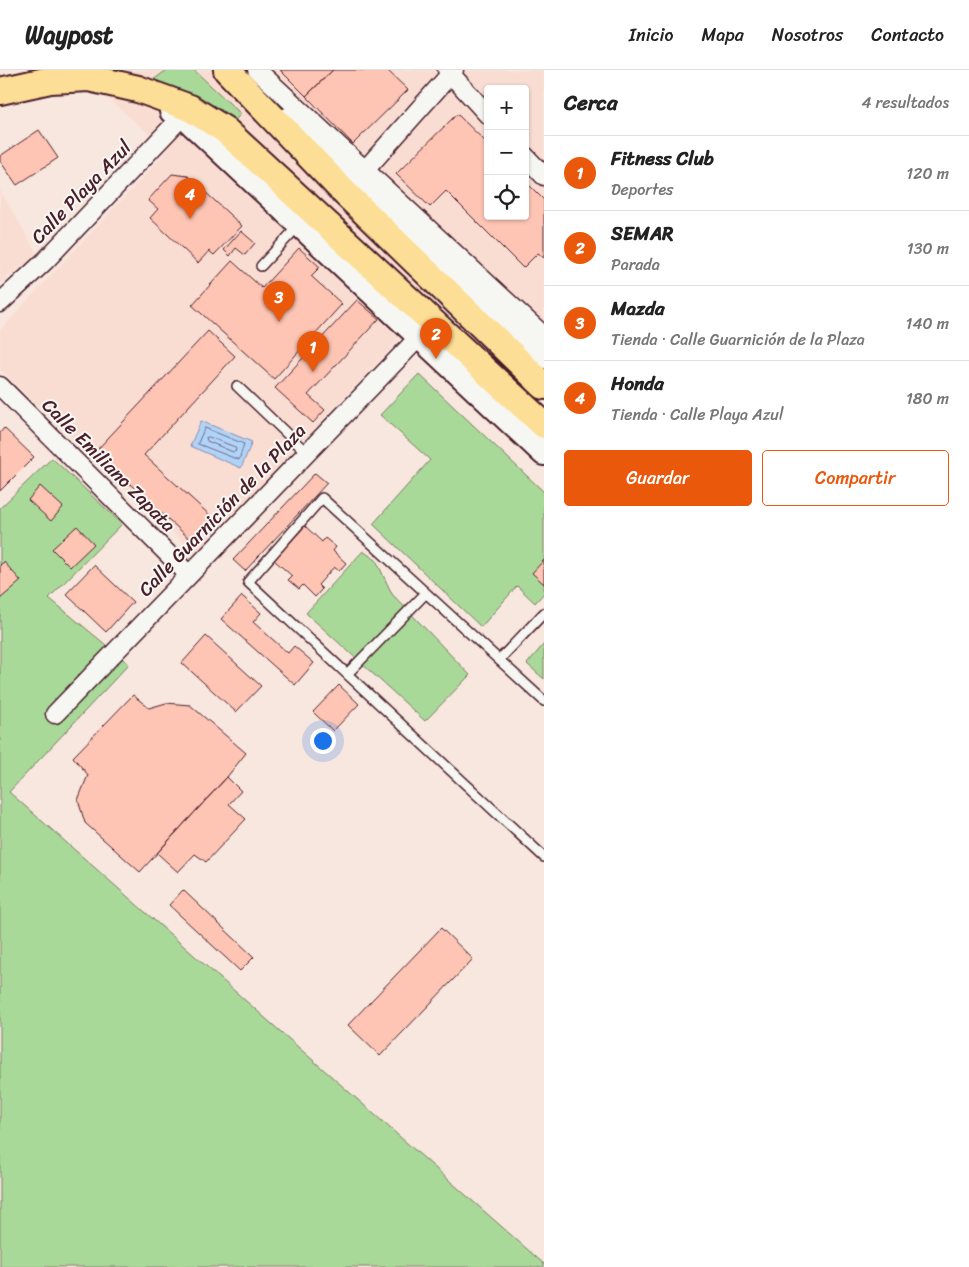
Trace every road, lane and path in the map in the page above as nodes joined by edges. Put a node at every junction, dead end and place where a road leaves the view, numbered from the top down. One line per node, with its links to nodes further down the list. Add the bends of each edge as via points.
1 (64, 70): 5 (main road)
2 (139, 70): 5 (main road)
3 (450, 71): 7 (street); 11 (street)
4 (242, 74): 11 (main road)
5 (89, 78): 6 (main road, via 50,80); 8 (main road, via 138,89)
6 (0, 91)
7 (484, 110)
8 (187, 112): 12 (main road); 14 (street, Calle Playa Azul, via 45,261); 21 (main road, via 225,130)
9 (529, 160): 10 (street)
10 (544, 176)
11 (357, 180): 16 (street); 17 (main road); 20 (main road)
12 (300, 223): 13 (lane); 15 (main road)
13 (261, 266)
14 (0, 303)
15 (420, 336): 22 (street, Calle Guarnición de la Plaza); 23 (main road)
16 (544, 336)
17 (544, 356)
18 (0, 386): 24 (street, Calle Emiliano Zapata)
19 (237, 386): 22 (lane)
20 (544, 386)
21 (544, 425)
22 (307, 453): 24 (street, Calle Guarnición de la Plaza)
23 (544, 453)
24 (189, 575): 30 (street, Calle Guarnición de la Plaza)
25 (426, 593): 27 (lane); 28 (lane); 28 (lane, via 322,498 248,582)
26 (544, 613): 27 (lane)
27 (499, 660): 29 (lane)
28 (348, 674): 31 (lane)
29 (544, 701)
30 (55, 714)
31 (544, 857)

